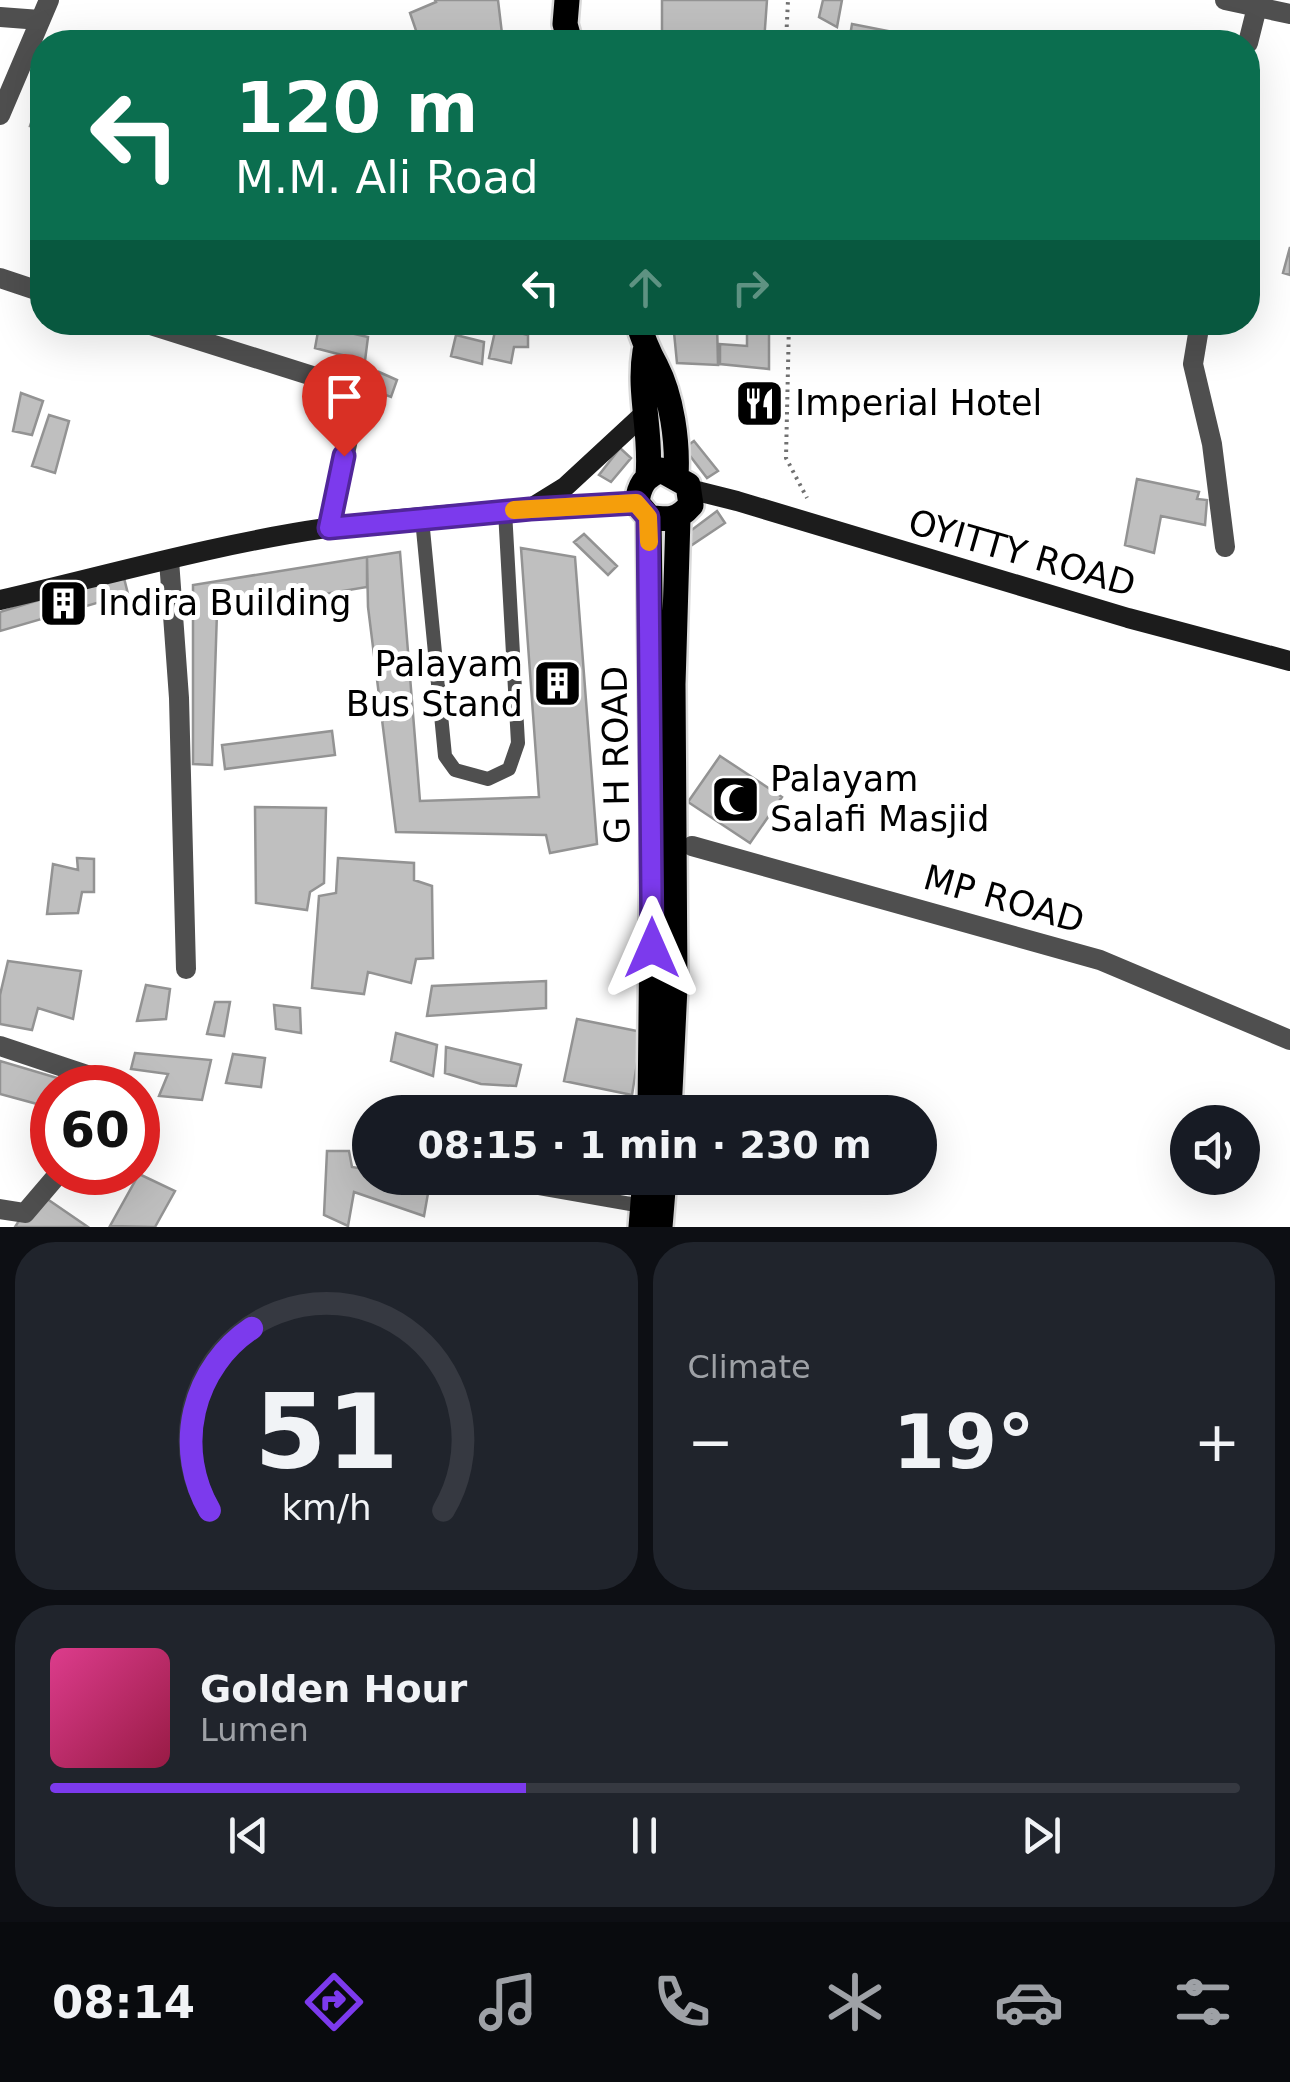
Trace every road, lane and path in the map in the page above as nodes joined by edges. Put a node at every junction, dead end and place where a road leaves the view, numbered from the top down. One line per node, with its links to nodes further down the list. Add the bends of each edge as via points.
1 (567, 0): 8 (main road)
2 (788, 0): 9 (path)
3 (1225, 0): 4 (street)
4 (1257, 8): 6 (street); 10 (street)
5 (44, 10): 7 (street)
6 (1290, 14)
7 (0, 17)
8 (567, 30)
9 (787, 30)
10 (1251, 30)
11 (30, 43): 12 (street)
12 (0, 115)
13 (0, 278): 14 (street)
14 (30, 288)
15 (182, 335): 28 (street, via 341,385 352,421)
16 (642, 335): 19 (main road)
17 (788, 335): 29 (path, via 786,458)
18 (1198, 335): 30 (street, via 1192,364 1212,444)
19 (646, 351): 20 (main road); 22 (main road, via 664,387)
20 (645, 413): 21 (main road); 23 (main road, via 565,487)
21 (648, 475): 22 (main road, via 660,470); 24 (main road, via 638,488)
22 (682, 483): 26 (main road, via 691,505); 29 (main road, OYITTY ROAD)
23 (530, 509): 24 (main road); 25 (main road)
24 (642, 510): 26 (main road); 39 (main road, G H ROAD, via 653,827)
25 (505, 511): 27 (main road); 27 (lane, via 518,743 508,769 488,780 456,770 445,756)
26 (678, 518): 40 (main road, G H ROAD)
27 (422, 519): 28 (main road)
28 (329, 528): 31 (main road)
29 (822, 528): 33 (main road, OYITTY ROAD)
30 (1225, 548)
31 (169, 560): 32 (main road); 35 (street)
32 (0, 600)
33 (1290, 661)
34 (692, 846): 36 (street, MP ROAD, via 1100,960)
35 (186, 969)
36 (1290, 1040)
37 (0, 1046): 38 (street)
38 (57, 1065)
39 (650, 1095)
40 (670, 1095)
41 (41, 1195): 46 (street)
42 (552, 1195): 45 (lane)
43 (663, 1195): 47 (main road)
44 (0, 1209): 46 (street)
45 (642, 1217)
46 (21, 1220)
47 (660, 1227)

